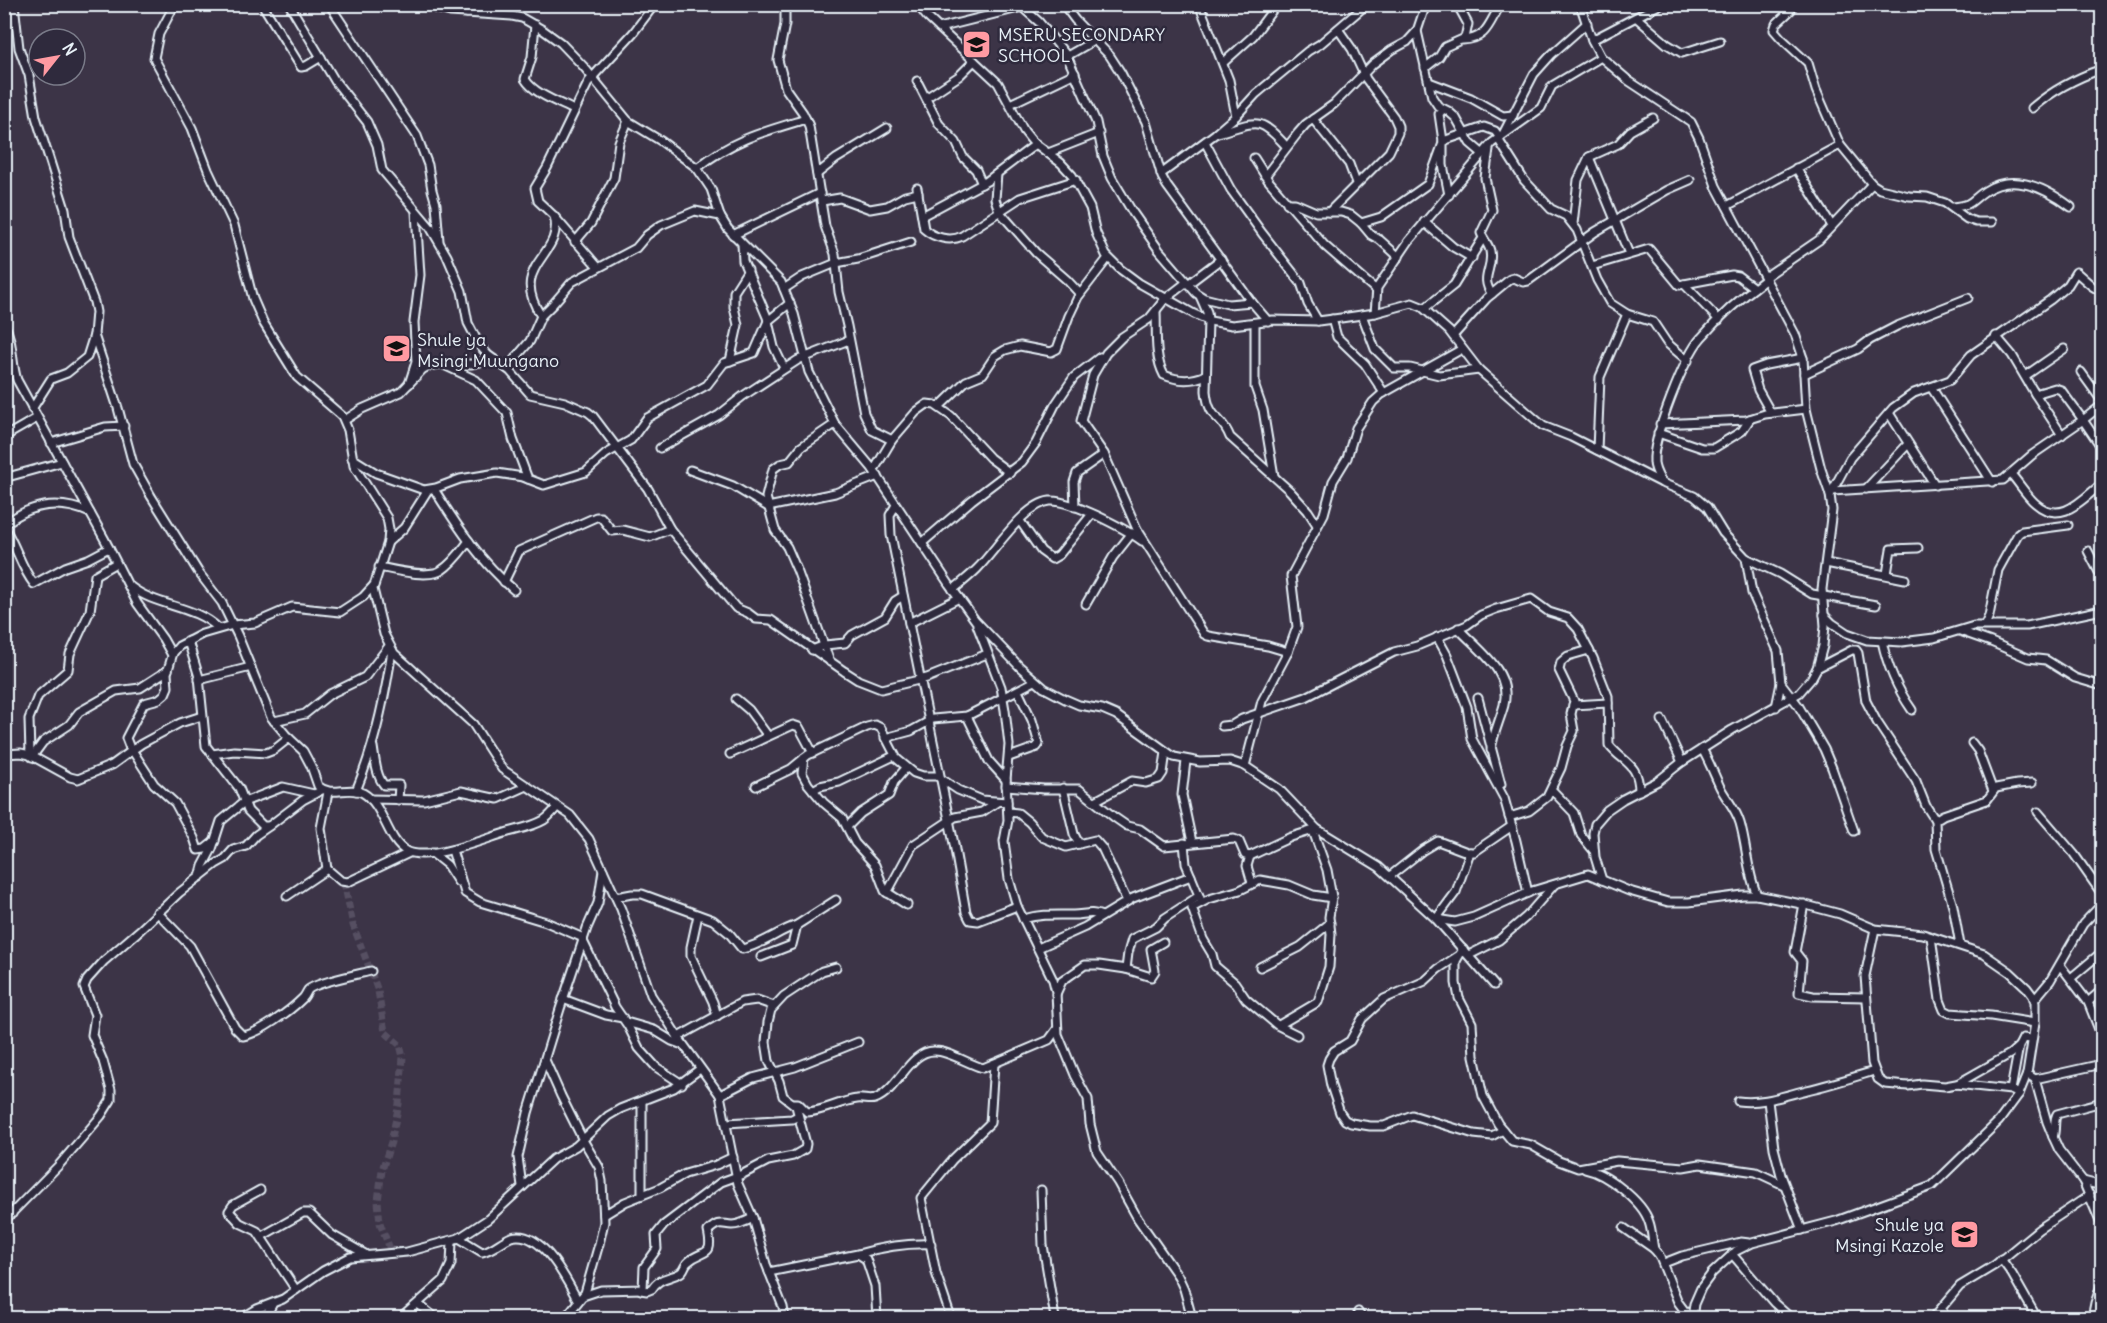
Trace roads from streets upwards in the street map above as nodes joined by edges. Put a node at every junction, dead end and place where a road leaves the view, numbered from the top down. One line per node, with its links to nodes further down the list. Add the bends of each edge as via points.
1 (14, 4): 146 (street, via 19,48 29,75 36,117 65,210 69,237 94,302)
2 (176, 4): 179 (street, via 158,39 156,64 192,128 229,214 263,322 297,377)
3 (262, 4): 36 (street, via 301,67)
4 (289, 4): 36 (street)
5 (329, 4): 107 (street, via 420,142 436,201)
6 (420, 4): 24 (street)
7 (468, 4): 24 (street)
8 (655, 4): 44 (street)
9 (785, 4): 55 (street, via 778,60 786,89)
10 (917, 4): 28 (street)
11 (1034, 4): 22 (street)
12 (1063, 4): 31 (street)
13 (1199, 4): 39 (street)
14 (1277, 4): 39 (street, via 1248,41)
15 (1367, 4): 29 (street)
16 (1426, 4): 30 (street)
17 (1457, 4): 32 (street, via 1467,24)
18 (1501, 4): 32 (street, via 1484,33)
19 (1580, 4): 26 (street)
20 (1644, 4): 25 (street)
21 (1661, 4): 25 (street)
22 (1023, 8): 28 (street); 35 (street)
23 (1791, 10): 66 (street, via 1774,30 1808,63)
24 (467, 14): 27 (street, via 512,16)
25 (1639, 16): 33 (street); 34 (street, via 1682,53)
26 (1587, 23): 33 (street); 52 (street, via 1542,64)
27 (535, 25): 44 (street, via 561,44); 51 (street, via 525,79)
28 (939, 28): 38 (street)
29 (1338, 29): 43 (street); 53 (street, via 1256,94)
30 (1417, 31): 40 (street); 43 (street)
31 (1095, 40): 35 (street); 77 (street, via 1114,60 1140,109)
32 (1462, 40): 40 (street, via 1445,47)
33 (1592, 40): 37 (street)
34 (1720, 41)
35 (1067, 56): 42 (street)
36 (321, 57): 90 (street, via 334,81 367,122 382,170)
37 (1601, 57): 62 (street, via 1552,86 1540,108); 87 (street, via 1629,81 1691,122)
38 (974, 61): 47 (street); 48 (street, via 998,83)
39 (1223, 63): 53 (street)
40 (1425, 68): 46 (street)
41 (2103, 69): 49 (street, via 2069,83)
42 (1075, 73): 48 (street); 59 (street)
43 (1363, 74): 56 (street); 81 (street, via 1394,117 1398,133 1389,152)
44 (592, 77): 51 (street); 57 (street)
45 (917, 81): 47 (street)
46 (1429, 82): 50 (street, via 1432,97); 52 (street, via 1503,116)
47 (926, 98): 82 (street, via 939,124 956,141)
48 (1010, 104): 65 (street)
49 (2032, 108)
50 (1443, 109): 61 (street, via 1456,118); 64 (street, via 1439,114)
51 (574, 110): 93 (street, via 535,188 538,201)
52 (1513, 115): 62 (street)
53 (1236, 116): 60 (street)
54 (1653, 118): 71 (street, via 1630,131 1618,144)
55 (806, 119): 73 (street, via 752,135); 75 (street)
56 (1313, 119): 68 (street); 81 (street, via 1349,164)
57 (628, 120): 73 (street); 105 (street, via 619,142 614,178 591,223)
58 (887, 128): 75 (street)
59 (1100, 133): 69 (street); 119 (street, via 1103,156 1116,186)
60 (1215, 134): 63 (street); 68 (street, via 1261,123)
61 (1464, 135): 62 (street, via 1484,127); 64 (street); 70 (street)
62 (1500, 137): 67 (street); 100 (street, via 1524,180)
63 (1204, 142): 77 (street); 143 (street, via 1231,190 1301,283)
64 (1443, 142): 84 (street); 99 (street, via 1428,184 1381,217)
65 (1036, 144): 69 (street); 76 (street)
66 (1840, 145): 74 (street); 83 (street)
67 (1490, 146): 70 (street); 103 (street, via 1485,178 1492,210 1481,232)
68 (1287, 147): 78 (street)
69 (1048, 153): 79 (street)
70 (1483, 154): 84 (street)
71 (1589, 157): 96 (street); 100 (street, via 1578,180)
72 (1254, 158): 78 (street)
73 (697, 168): 94 (street, via 711,189)
74 (1796, 168): 87 (street); 101 (street)
75 (817, 174): 85 (street)
76 (997, 174): 82 (street); 91 (street, via 995,199)
77 (1161, 174): 113 (street)
78 (1264, 176): 86 (street)
79 (1076, 180): 91 (street, via 1025,195); 111 (street)
80 (1690, 180): 96 (street)
81 (1356, 183): 92 (street)
82 (982, 184): 95 (street)
83 (1872, 184): 88 (street); 101 (street)
84 (1449, 195): 97 (street)
85 (821, 197): 95 (street, via 840,198 870,209 889,206 918,191); 102 (street); 114 (street)
86 (1287, 203): 92 (street); 123 (street, via 1329,250)
87 (1726, 206): 118 (street)
88 (1953, 207): 89 (street, via 1971,204 1990,188 2015,183 2033,184); 98 (street, via 1967,219)
89 (2071, 207)
90 (416, 209): 107 (street); 167 (street, via 420,275 414,322 416,362)
91 (999, 211): 95 (street, via 953,240 928,232); 125 (street)
92 (1329, 212): 99 (street, via 1347,214)
93 (554, 216): 105 (street); 137 (street, via 555,235 530,281 529,292)
94 (720, 216): 102 (street); 116 (street, via 701,211 682,216 661,225 636,248)
95 (922, 216)
96 (1616, 221): 104 (street); 109 (street)
97 (1424, 222): 110 (street); 112 (street)
98 (1992, 222)
99 (1361, 223): 110 (street)
100 (1573, 224): 104 (street)
101 (1832, 226): 118 (street, via 1806,250)
102 (733, 235): 108 (street)
103 (1483, 238): 112 (street); 126 (street, via 1490,250 1486,285)
104 (1582, 241): 115 (street); 126 (street, via 1533,278 1523,282 1512,279)
105 (575, 242): 116 (street)
106 (911, 243): 114 (street)
107 (439, 244): 155 (street, via 460,284 468,322 479,345)
108 (742, 244): 117 (street); 122 (street, via 776,274)
109 (1629, 254): 115 (street); 120 (street, via 1649,249 1676,284)
110 (1399, 257): 123 (street)
111 (1108, 258): 125 (street); 129 (street)
112 (1472, 258): 132 (street, via 1452,287)
113 (1221, 259): 119 (street); 130 (street)
114 (836, 263): 122 (street); 149 (street)
115 (1592, 266): 135 (street, via 1610,303)
116 (598, 267): 137 (street, via 572,282)
117 (747, 270): 141 (street); 156 (street, via 735,292 738,325)
118 (1765, 278): 121 (street); 154 (street, via 1796,334)
119 (1187, 283): 127 (street); 129 (street)
120 (1684, 284): 121 (street, via 1732,275); 140 (street)
121 (1754, 288): 140 (street)
122 (784, 289): 131 (street)
123 (1376, 290): 134 (street)
124 (2103, 292): 148 (street, via 2076,272 2050,300)
125 (1080, 294): 172 (street, via 1057,349 1051,352 1020,346 1005,350 994,356 983,374 966,381)
126 (1492, 294): 147 (street)
127 (1200, 296): 130 (street, via 1228,304); 139 (street)
128 (1968, 298): 164 (street, via 1897,326)
129 (1166, 299): 133 (street); 139 (street)
130 (1252, 302): 142 (street)
131 (790, 303): 141 (street); 153 (street)
132 (1425, 308): 134 (street, via 1413,303); 147 (street)
133 (1156, 312): 152 (street); 165 (street, via 1157,351 1164,375 1185,380)
134 (1375, 313): 136 (street)
135 (1627, 314): 157 (street, via 1653,322 1667,343); 193 (street, via 1600,378)
136 (1362, 315): 138 (street); 162 (street, via 1375,348 1388,363 1397,369)
137 (541, 316): 159 (street, via 530,341)
138 (1332, 319): 143 (street); 169 (street, via 1337,337 1365,364)
139 (1208, 320): 144 (street, via 1232,325); 165 (street)
140 (1719, 320): 157 (street, via 1699,340)
141 (768, 321): 156 (street, via 756,351); 160 (street, via 774,348)
142 (1268, 321): 143 (street); 144 (street)
143 (1318, 321)
144 (1255, 323): 203 (street, via 1255,387)
145 (4, 324): 173 (street, via 10,334 14,371)
146 (94, 335): 173 (street, via 87,357 67,373 51,379); 183 (street)
147 (1453, 336): 150 (street)
148 (1996, 336): 166 (street); 168 (street, via 1971,355 1950,380)
149 (849, 340): 153 (street); 187 (street, via 866,418 873,430)
150 (1462, 349): 161 (street); 162 (street)
151 (2064, 349): 166 (street)
152 (1106, 353): 194 (street, via 1096,368 1081,419); 199 (street, via 1074,377 1033,448)
153 (805, 356): 160 (street); 181 (street, via 815,387)
154 (1803, 358): 164 (street); 175 (street, via 1752,370)
155 (492, 359): 158 (street, via 472,364); 159 (street)
156 (730, 361): 190 (street, via 706,385 647,418 631,440)
157 (1688, 361): 182 (street)
158 (441, 363): 167 (street, via 423,369); 202 (street, via 476,380 507,412)
159 (507, 368): 190 (street, via 530,394 588,412)
160 (784, 368): 191 (street, via 719,415)
161 (1479, 370): 162 (street, via 1439,375); 193 (street, via 1543,426)
162 (1420, 372): 169 (street)
163 (2081, 372): 171 (street)
164 (1804, 374): 174 (street)
165 (1206, 375): 203 (street, via 1211,414)
166 (2025, 376): 170 (street)
167 (409, 384): 179 (street, via 401,392)
168 (1931, 387): 176 (street, via 1909,395); 204 (street)
169 (1384, 393): 217 (street, via 1356,428 1347,459 1335,477)
170 (2036, 394): 180 (street, via 2061,390); 185 (street)
171 (2103, 403): 180 (street)
172 (939, 407): 187 (street, via 922,407); 199 (street, via 990,459)
173 (32, 409): 177 (street)
174 (1806, 409): 175 (street); 210 (street)
175 (1771, 413): 178 (street)
176 (1889, 413): 189 (street); 210 (street, via 1850,458)
177 (37, 418): 186 (street); 188 (street)
178 (1750, 419): 182 (street); 184 (street, via 1742,430 1714,448 1702,448)
179 (345, 420): 195 (street)
180 (2083, 420): 185 (street); 192 (street)
181 (835, 424): 198 (street); 212 (street, via 801,447 789,462 774,469 765,497)
182 (1660, 424): 184 (street)
183 (123, 426): 188 (street, via 105,427); 250 (street, via 140,477)
184 (1658, 433): 205 (street, via 1654,462)
185 (2062, 435): 200 (street)
186 (4, 437)
187 (892, 440): 198 (street)
188 (51, 443): 196 (street)
189 (1908, 444): 206 (street); 208 (street)
190 (617, 446): 202 (street, via 583,473 544,485); 220 (street)
191 (660, 448)
192 (2103, 448)
193 (1597, 450): 205 (street)
194 (1104, 454): 213 (street, via 1077,473); 225 (street)
195 (352, 458): 209 (street, via 376,473); 223 (street, via 387,518)
196 (62, 462): 201 (street); 214 (street)
197 (690, 470): 212 (street, via 733,486)
198 (876, 473): 211 (street); 212 (street, via 835,493)
199 (1010, 473): 224 (street)
200 (2011, 474): 204 (street); 207 (street, via 2034,502 2053,512 2071,508)
201 (4, 478)
202 (528, 478): 209 (street, via 497,473 476,475)
203 (1276, 479): 217 (street, via 1303,504)
204 (1992, 482): 206 (street)
205 (1662, 483): 229 (street, via 1694,496 1707,507)
206 (1935, 485): 208 (street)
207 (2099, 486)
208 (1866, 489): 210 (street)
209 (431, 490): 222 (street); 223 (street, via 404,528)
210 (1831, 493): 231 (street, via 1832,522)
211 (896, 505): 224 (street); 241 (street, via 890,515 891,535)
212 (768, 507): 258 (street)
213 (1075, 507): 215 (street); 216 (street, via 1046,502)
214 (90, 513): 219 (street, via 52,504 24,513); 226 (street)
215 (1092, 514): 216 (street, via 1052,559 1041,551); 221 (street)
216 (1020, 521): 240 (street)
217 (1317, 525): 262 (street, via 1291,576 1297,624)
218 (2068, 525): 251 (street, via 2018,534 1998,570)
219 (4, 526): 226 (street, via 34,584)
220 (670, 529): 236 (street, via 650,537 612,531 602,518 596,517 519,551); 260 (street, via 734,606 756,619 771,620)
221 (1132, 534): 225 (street); 244 (street, via 1113,557)
222 (469, 541): 232 (street, via 439,572 414,573); 236 (street)
223 (388, 542): 232 (street)
224 (922, 543): 240 (street)
225 (1147, 544): 262 (street, via 1206,636)
226 (109, 548): 230 (street)
227 (1918, 548): 233 (street, via 1891,549)
228 (2088, 551): 234 (street)
229 (1746, 558): 242 (street); 272 (street, via 1752,593 1779,651)
230 (116, 563): 237 (street); 303 (street, via 95,575 90,611 70,654 68,670 38,696 29,719)
231 (1826, 563): 233 (street); 242 (street)
232 (380, 567): 238 (street)
233 (1887, 574): 235 (street)
234 (2103, 578)
235 (1905, 579)
236 (504, 582): 239 (street)
237 (126, 583): 252 (street, via 143,595 200,615); 264 (street)
238 (374, 585): 250 (street, via 340,612 292,608 257,623); 259 (street, via 376,606)
239 (514, 590)
240 (953, 590): 243 (street)
241 (903, 596): 249 (street); 258 (street, via 882,620 844,643)
242 (1822, 596): 245 (street); 247 (street)
243 (959, 598): 248 (street); 249 (street)
244 (1086, 604)
245 (1876, 605)
246 (2103, 608): 251 (street, via 2040,625)
247 (1824, 615): 257 (street, via 1847,633); 267 (street, via 1824,640)
248 (975, 620): 263 (street); 271 (street)
249 (909, 623): 270 (street)
250 (233, 625): 252 (street); 266 (street)
251 (1984, 625): 254 (street)
252 (218, 628): 256 (street)
253 (1458, 628): 255 (street); 261 (street, via 1488,612 1531,598 1549,612 1573,622); 297 (street, via 1484,653 1504,682 1506,694)
254 (1960, 631): 257 (street, via 1919,640); 273 (street, via 2028,658 2046,660 2075,678)
255 (1437, 637): 283 (street, via 1394,652 1306,697); 324 (street, via 1467,707 1472,739)
256 (189, 641): 264 (street); 269 (street)
257 (1882, 641): 282 (street, via 1900,690)
258 (825, 645): 260 (street); 265 (street)
259 (390, 648): 287 (street, via 365,677 330,694 302,715); 294 (street, via 387,683); 314 (street, via 473,724 498,765)
260 (812, 650): 265 (street)
261 (1589, 650): 279 (street); 280 (street, via 1561,662 1559,670 1573,695)
262 (1288, 652): 283 (street)
263 (987, 654): 270 (street); 275 (street)
264 (172, 655): 268 (street)
265 (830, 662): 270 (street, via 881,689)
266 (251, 667): 269 (street); 287 (street)
267 (1817, 668): 276 (street, via 1802,690); 335 (street, via 1856,650 1866,701 1916,781)
268 (168, 670): 296 (street, via 165,694 144,703 126,738); 303 (street, via 140,688 116,691 79,712)
269 (199, 680): 284 (street)
270 (920, 680): 288 (street)
271 (1035, 681): 274 (street); 299 (street, via 1079,705 1116,715)
272 (1781, 683): 276 (street); 281 (street)
273 (2103, 686)
274 (1018, 691): 275 (street); 305 (street, via 1039,744)
275 (1003, 697): 285 (street); 305 (street)
276 (1791, 697): 281 (street); 341 (street, via 1820,742)
277 (1478, 698): 297 (street)
278 (736, 699): 290 (street)
279 (1608, 704): 280 (street); 322 (street, via 1609,745 1631,764)
280 (1573, 705): 319 (street, via 1574,730)
281 (1776, 707): 295 (street)
282 (1912, 710)
283 (1258, 715): 289 (street); 309 (street)
284 (202, 716): 296 (street, via 180,723); 301 (street, via 205,741)
285 (966, 716): 288 (street); 312 (street, via 989,761)
286 (1662, 720): 308 (street)
287 (274, 721): 291 (street)
288 (928, 721): 292 (street); 311 (street)
289 (1222, 726)
290 (768, 736): 298 (street, via 797,725); 302 (street)
291 (289, 738): 301 (street, via 266,753); 321 (street, via 307,757 317,784)
292 (885, 738): 298 (street, via 879,727 872,726); 304 (street)
293 (1972, 743): 320 (street)
294 (373, 744): 317 (street); 326 (street, via 381,782 399,785)
295 (1702, 749): 308 (street); 363 (street, via 1740,822 1750,880)
296 (132, 750): 303 (street, via 112,765 76,779); 342 (street, via 154,784 175,803 198,850)
297 (1491, 750): 324 (street)
298 (813, 753): 306 (street)
299 (1166, 753): 307 (street); 327 (street, via 1159,779 1146,783 1132,781)
300 (4, 754): 303 (street)
301 (212, 754): 328 (street, via 239,788)
302 (730, 754)
303 (31, 756)
304 (894, 756): 310 (street); 318 (street)
305 (1009, 757): 312 (street)
306 (804, 758): 315 (street); 318 (street, via 802,773)
307 (1186, 761): 309 (street, via 1222,760); 343 (street, via 1182,795)
308 (1682, 762): 322 (street)
309 (1245, 766): 340 (street, via 1284,794)
310 (906, 768): 311 (street, via 918,775); 339 (street, via 889,795)
311 (941, 778): 329 (street, via 965,794); 336 (street)
312 (1006, 783): 316 (street); 330 (street)
313 (2032, 783): 320 (street)
314 (527, 786): 326 (street, via 498,799 461,791 424,801); 331 (street)
315 (756, 786)
316 (1063, 788): 327 (street, via 1081,790); 344 (street)
317 (356, 790): 321 (street); 325 (street)
318 (813, 790): 339 (street)
319 (1552, 790): 334 (street, via 1529,811); 346 (street, via 1574,813 1581,835)
320 (1993, 790): 335 (street, via 1987,800)
321 (325, 791): 323 (street); 352 (street, via 321,828)
322 (1639, 791): 346 (street, via 1614,804 1595,824)
323 (314, 794): 328 (street, via 283,787); 337 (street)
324 (1504, 798): 334 (street)
325 (370, 800): 326 (street); 348 (street, via 399,845)
326 (398, 800)
327 (1095, 801): 343 (street, via 1120,822 1140,830 1160,845)
328 (244, 802): 337 (street, via 252,816 263,826); 342 (street, via 222,819)
329 (997, 802): 330 (street); 336 (street, via 982,812)
330 (1007, 802): 332 (street)
331 (557, 807): 345 (street, via 539,822); 351 (street, via 584,832)
332 (1008, 812): 344 (street, via 1017,813 1046,839 1066,847); 373 (street, via 1005,855)
333 (2038, 812): 362 (street)
334 (1509, 817): 338 (street)
335 (1935, 820): 385 (street, via 1936,849)
336 (949, 821): 360 (street, via 911,848); 373 (street, via 970,920 978,921)
337 (269, 826): 355 (street)
338 (1512, 826): 347 (street); 361 (street)
339 (847, 827): 360 (street, via 855,843 878,868)
340 (1315, 830): 350 (street); 354 (street); 366 (street)
341 (1854, 831)
342 (215, 841): 355 (street)
343 (1188, 843): 350 (street, via 1237,839 1244,854); 353 (street, via 1185,859)
344 (1079, 844): 369 (street, via 1091,839 1098,843)
345 (452, 850): 349 (street); 359 (street)
346 (1594, 850): 356 (street)
347 (1470, 852): 354 (street, via 1438,841); 378 (street, via 1456,892)
348 (409, 853): 349 (street); 352 (street, via 348,882)
349 (432, 854): 359 (street, via 447,866)
350 (1250, 856): 357 (street, via 1247,866)
351 (603, 867): 365 (street); 383 (street, via 600,895)
352 (327, 869): 364 (street)
353 (1191, 876): 367 (street); 369 (street)
354 (1390, 876): 378 (street)
355 (200, 877): 374 (street)
356 (1602, 880): 358 (street, via 1585,874); 363 (street, via 1672,902)
357 (1252, 883): 366 (street, via 1260,880 1289,885 1313,896); 367 (street, via 1240,890)
358 (1556, 883): 361 (street); 387 (street, via 1499,940)
359 (463, 889): 383 (street, via 467,896 480,902 563,928)
360 (887, 892): 372 (street)
361 (1528, 893): 378 (street, via 1474,918 1455,922)
362 (2103, 894)
363 (1757, 895): 370 (street)
364 (287, 896)
365 (616, 897): 375 (street, via 642,894); 411 (street, via 651,995)
366 (1332, 898): 379 (street)
367 (1200, 899): 394 (street, via 1132,939); 408 (street, via 1192,908 1215,966 1246,999)
368 (836, 900): 380 (street)
369 (1127, 901): 376 (street)
370 (1804, 904): 381 (street); 400 (street, via 1795,952 1802,961 1800,994)
371 (2103, 904): 391 (street, via 2083,924)
372 (906, 905)
373 (1017, 906): 377 (street)
374 (157, 912): 395 (street, via 190,946 241,1036 267,1025 304,998 309,989); 452 (street, via 85,984 96,1019 92,1035 104,1062 110,1101 59,1165)
375 (698, 915): 380 (street, via 722,926 741,949); 405 (street, via 691,956)
376 (1102, 916): 377 (street, via 1092,912); 386 (street)
377 (1023, 919): 386 (street)
378 (1436, 919): 387 (street)
379 (1330, 923): 393 (street, via 1300,947); 408 (street, via 1329,967 1319,1000)
380 (797, 925): 390 (street, via 792,945)
381 (1875, 929): 382 (street); 400 (street, via 1865,976)
382 (1931, 936): 385 (street); 407 (street, via 1944,1010)
383 (583, 939): 401 (street); 406 (street)
384 (1163, 942): 394 (street, via 1151,948 1155,971 1151,977)
385 (1960, 945): 402 (street, via 1991,958 2016,977)
386 (1038, 948): 399 (street)
387 (1466, 952): 389 (street); 397 (street)
388 (2103, 952): 396 (street)
389 (1458, 956): 437 (street, via 1457,990 1472,1023 1483,1096); 437 (street, via 1425,981 1384,999 1362,1018 1350,1041 1329,1059 1331,1087 1340,1113 1351,1123 1383,1126 1413,1115 1474,1134 1492,1136)
390 (761, 957)
391 (2060, 965): 396 (street); 402 (street)
392 (836, 967): 404 (street, via 810,978)
393 (1260, 967)
394 (1126, 969): 399 (street, via 1084,966 1062,981)
395 (371, 971)
396 (2072, 978): 403 (street)
397 (1494, 985)
398 (2103, 990): 403 (street)
399 (1056, 993): 409 (street)
400 (1866, 997): 421 (street)
401 (563, 999): 406 (street); 417 (street)
402 (2035, 999): 407 (street)
403 (2088, 1002): 412 (street)
404 (774, 1005): 405 (street, via 751,1000); 422 (street, via 766,1042)
405 (717, 1016): 411 (street)
406 (625, 1020): 415 (street); 425 (street, via 644,1054 665,1075)
407 (2035, 1023): 413 (street)
408 (1279, 1025): 410 (street)
409 (1057, 1029): 418 (street, via 1049,1040); 486 (street, via 1088,1100 1097,1152 1137,1220 1178,1276)
410 (1297, 1035)
411 (678, 1037): 415 (street)
412 (2103, 1037)
413 (2031, 1039): 416 (street, via 2022,1038); 423 (street)
414 (858, 1042): 422 (street)
415 (683, 1045): 420 (street)
416 (2019, 1046): 426 (street); 427 (street)
417 (545, 1060): 439 (street); 445 (street, via 518,1157)
418 (994, 1064): 434 (street, via 983,1068 929,1051 915,1059 892,1088 874,1100 858,1098 807,1112); 462 (street, via 990,1123 921,1198)
419 (2103, 1064): 424 (street)
420 (700, 1069): 425 (street); 429 (street)
421 (1874, 1071): 426 (street, via 1885,1084); 432 (street)
422 (775, 1073): 429 (street, via 753,1078); 434 (street, via 783,1096)
423 (2027, 1074): 424 (street); 428 (street)
424 (2035, 1079): 438 (street)
425 (682, 1084): 430 (street)
426 (1956, 1084): 427 (street)
427 (2011, 1090): 428 (street)
428 (2019, 1094): 458 (street, via 1999,1121 1932,1186)
429 (720, 1095): 436 (street)
430 (642, 1101): 439 (street, via 613,1113); 449 (street)
431 (1738, 1101): 432 (street)
432 (1768, 1101): 444 (street)
433 (2103, 1102): 438 (street, via 2057,1114)
434 (793, 1103): 435 (street)
435 (798, 1116): 436 (street); 442 (street, via 805,1149)
436 (727, 1123): 440 (street)
437 (1503, 1130): 441 (street, via 1515,1142 1532,1145 1568,1166)
438 (2053, 1137): 443 (street)
439 (583, 1140): 445 (street); 453 (street, via 601,1172)
440 (733, 1157): 442 (street); 449 (street)
441 (1584, 1169): 444 (street, via 1617,1161 1683,1167 1700,1164 1756,1173); 463 (street, via 1602,1174 1632,1198 1648,1219)
442 (736, 1176): 454 (street); 472 (street, via 714,1187 658,1230 658,1247 644,1267)
443 (2084, 1181): 446 (street); 450 (street)
444 (1784, 1185): 458 (street)
445 (522, 1186): 460 (street, via 488,1219)
446 (2103, 1186)
447 (260, 1190): 459 (street, via 229,1210 240,1223)
448 (1041, 1190): 485 (street, via 1043,1245)
449 (642, 1195): 453 (street)
450 (2090, 1195): 456 (street); 467 (street)
451 (4, 1208): 452 (street)
452 (12, 1214): 455 (street)
453 (604, 1215): 473 (street, via 602,1233)
454 (753, 1218): 469 (street); 472 (street, via 736,1225 723,1222 715,1226 708,1231 707,1252 687,1262 679,1273 656,1282 652,1289)
455 (4, 1221)
456 (2103, 1226)
457 (1624, 1228): 463 (street)
458 (1802, 1230): 461 (street)
459 (262, 1236): 466 (street, via 309,1213 332,1235); 471 (street)
460 (455, 1240): 466 (street, via 407,1252); 473 (street, via 482,1252 514,1237 531,1240 552,1257); 475 (street, via 447,1276)
461 (1752, 1243): 465 (street); 468 (street, via 1734,1244)
462 (931, 1244): 464 (street, via 885,1247); 484 (street)
463 (1654, 1250): 468 (street)
464 (858, 1254): 469 (street); 483 (street, via 866,1259)
465 (1732, 1254): 487 (street, via 1699,1292); 488 (street)
466 (367, 1255): 471 (street, via 343,1259)
467 (2001, 1258): 476 (street, via 1958,1288); 491 (street)
468 (1664, 1263): 487 (street, via 1678,1302)
469 (769, 1272): 482 (street)
470 (2103, 1283): 492 (street)
471 (296, 1290): 474 (street)
472 (641, 1290): 473 (street, via 601,1290)
473 (580, 1298): 481 (street)
474 (273, 1304): 477 (street); 478 (street)
475 (418, 1304): 479 (street); 480 (street)
476 (1941, 1309): 489 (street); 490 (street)
477 (242, 1318)
478 (265, 1318)
479 (401, 1318)
480 (436, 1318)
481 (565, 1318)
482 (785, 1318)
483 (877, 1318)
484 (951, 1318)
485 (1055, 1318)
486 (1192, 1318)
487 (1691, 1318)
488 (1791, 1318)
489 (1933, 1318)
490 (1946, 1318)
491 (2037, 1318)
492 (2092, 1318)

